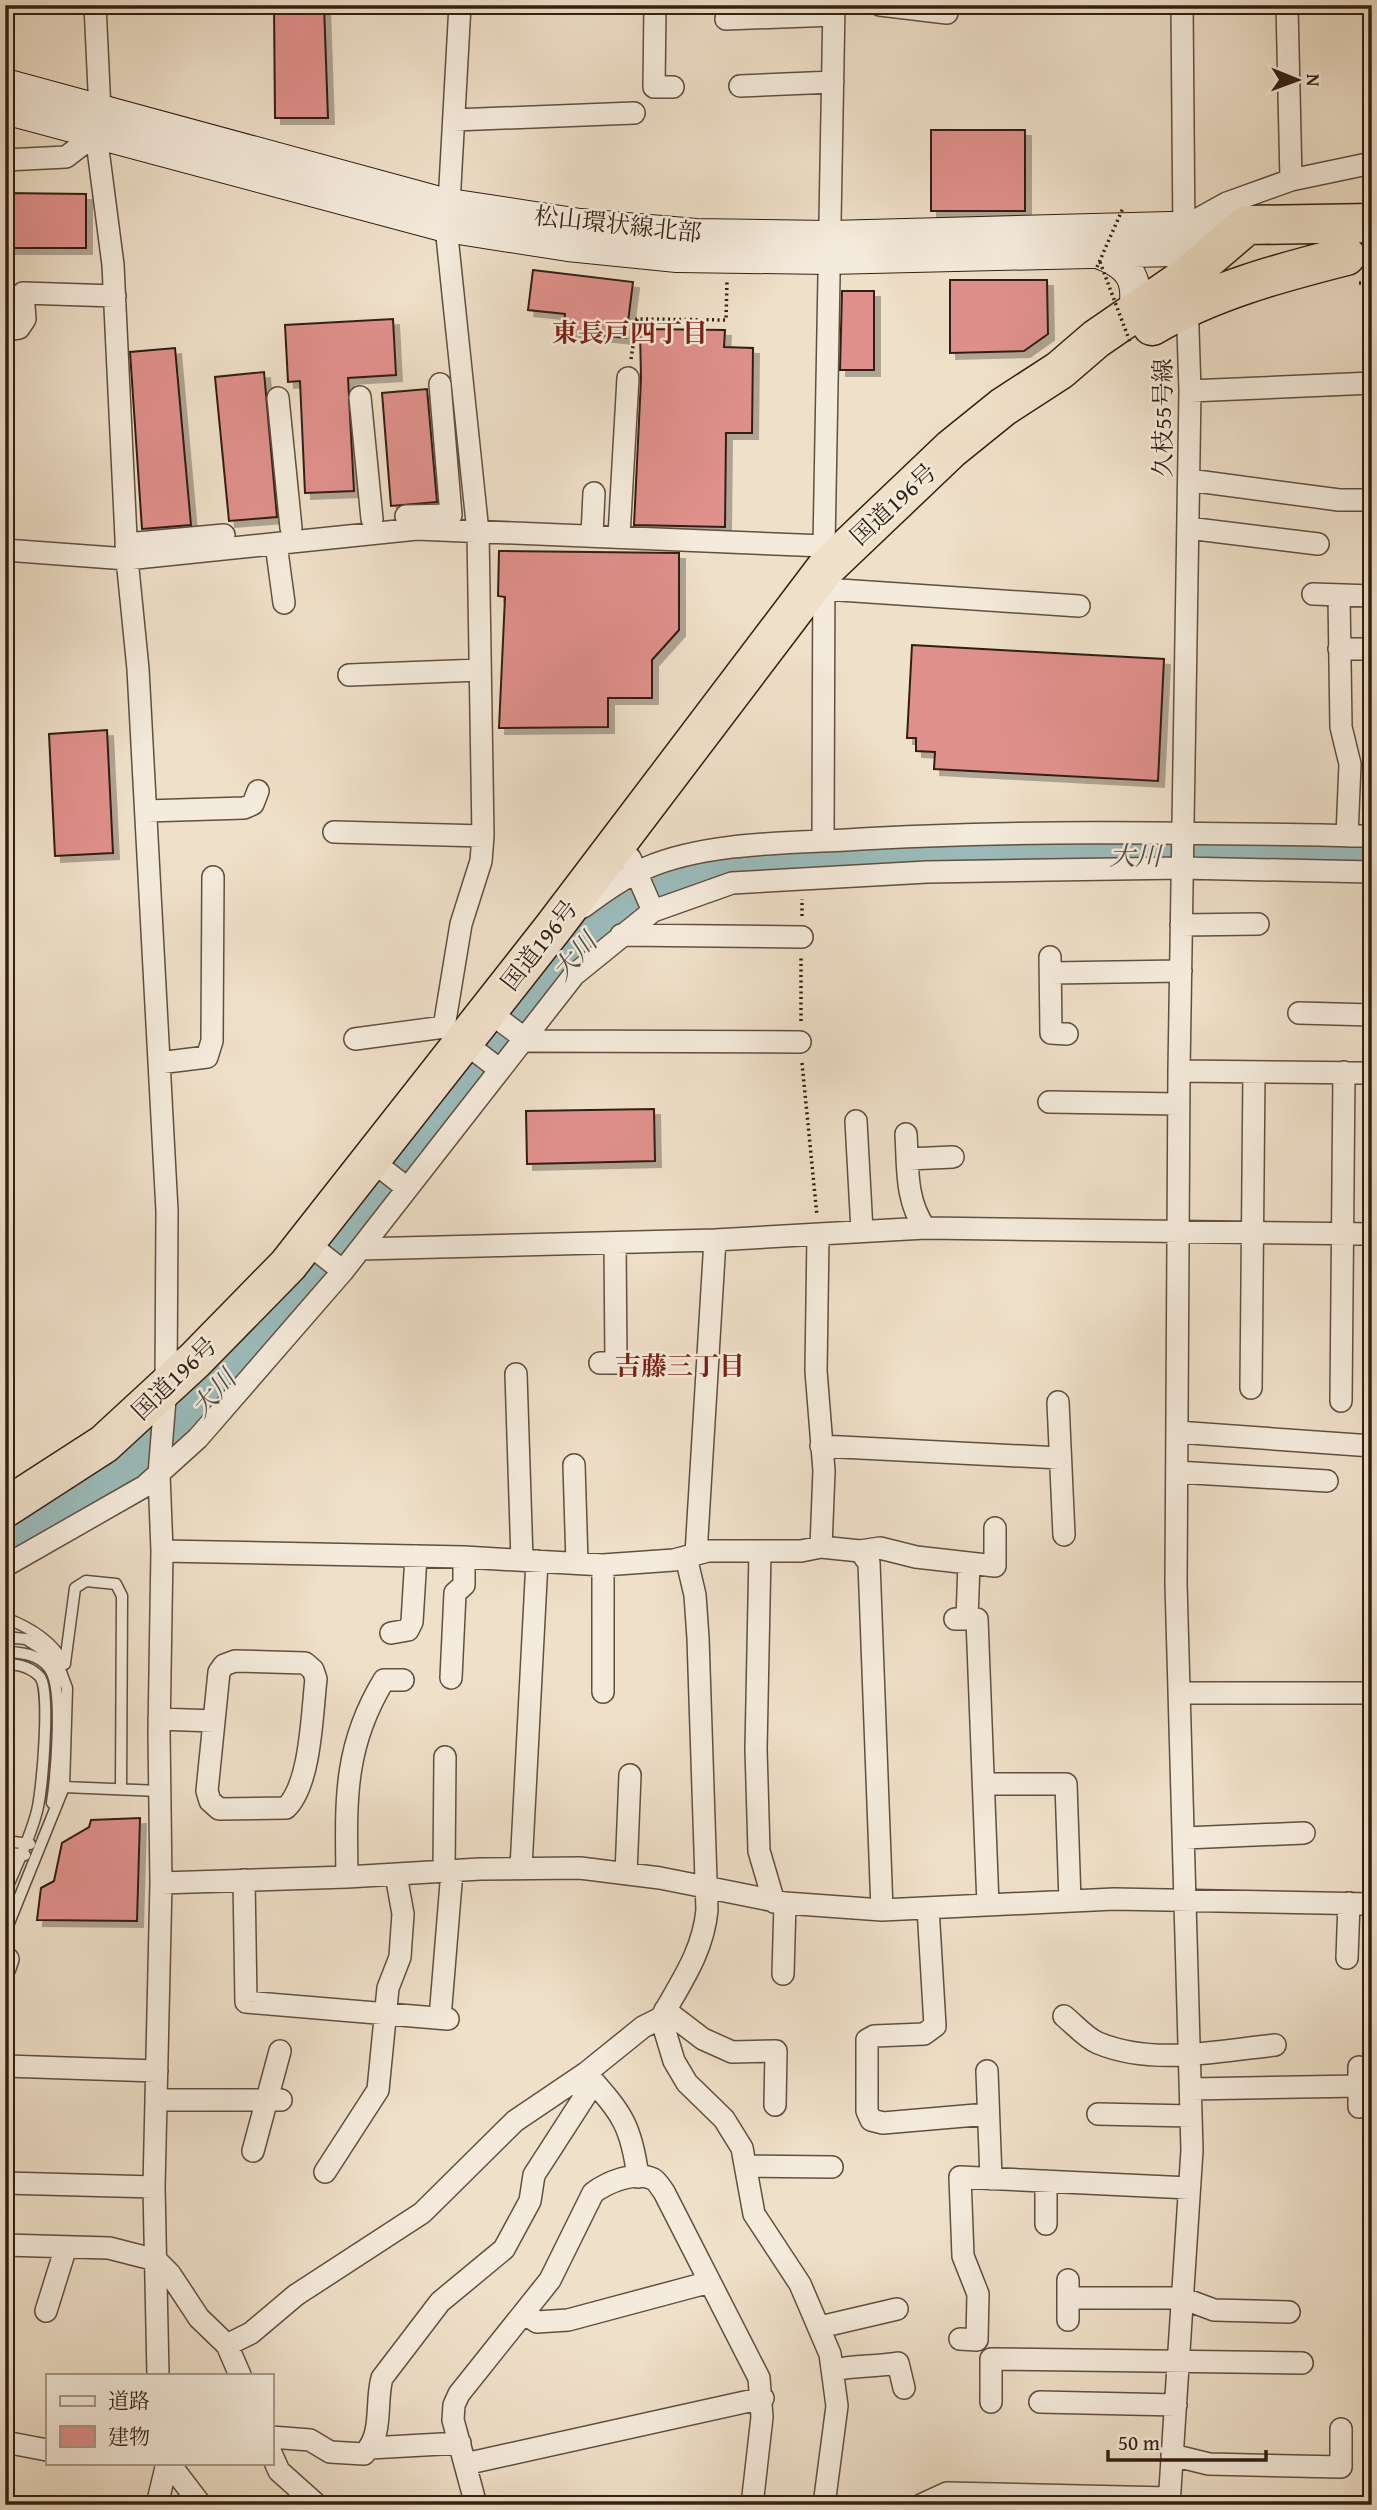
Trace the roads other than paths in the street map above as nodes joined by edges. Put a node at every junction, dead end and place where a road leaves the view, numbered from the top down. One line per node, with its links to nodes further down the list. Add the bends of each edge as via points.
1 (95, 5): 17 (street)
2 (460, 5): 16 (street)
3 (655, 5): 13 (street, via 654,87)
4 (880, 5): 8 (street)
5 (1182, 5): 26 (street, 久枝55号線)
6 (1287, 5): 20 (street)
7 (834, 10): 9 (street); 10 (street)
8 (947, 13)
9 (726, 19)
10 (832, 82): 12 (street); 23 (street)
11 (5, 84): 17 (street, 松山環状線北部)
12 (740, 86)
13 (673, 87)
14 (5, 109): 17 (street, 松山環状線北部)
15 (634, 113): 16 (street)
16 (454, 120): 21 (street)
17 (98, 122): 18 (street, via 66,157); 21 (street, 松山環状線北部); 27 (street)
18 (5, 160)
19 (1372, 163): 20 (street)
20 (1291, 180): 26 (street, via 1227,202)
21 (447, 216): 23 (street, 松山環状線北部); 43 (street)
22 (1372, 223): 26 (highway, 国道196号, via 1247,225)
23 (830, 248): 25 (street, 松山環状線北部); 26 (street, 松山環状線北部); 50 (street)
24 (1359, 256): 26 (highway); 26 (highway, 国道196号, via 1280,273)
25 (1099, 257): 26 (street, 松山環状線北部); 28 (street, via 1114,259 1132,277 1137,295)
26 (1192, 262): 28 (highway, 国道196号); 30 (highway, 国道196号, via 1103,353); 34 (street, 久枝55号線)
27 (115, 296): 29 (street, via 23,293 24,319 19,328); 49 (street)
28 (1124, 322): 30 (highway, 国道196号)
29 (5, 330)
30 (1060, 370): 50 (highway, 国道196号, via 951,449)
31 (628, 378): 45 (street)
32 (1372, 383): 34 (street)
33 (439, 384): 40 (street, via 451,514)
34 (1190, 391): 37 (street, 久枝55号線)
35 (360, 397): 40 (street)
36 (278, 398): 41 (street)
37 (1189, 480): 39 (street, via 1339,500); 42 (street, 久枝55号線)
38 (594, 492): 44 (street)
39 (1372, 500)
40 (372, 519): 41 (street)
41 (291, 528): 49 (street)
42 (1188, 528): 47 (street); 65 (street, 久枝55号線)
43 (478, 532): 44 (street); 46 (street, via 417,529); 58 (street)
44 (592, 535): 45 (street)
45 (619, 536): 50 (street)
46 (276, 544): 49 (street); 54 (street)
47 (1318, 544)
48 (5, 550): 49 (street)
49 (126, 552): 63 (street)
50 (825, 568): 55 (street); 69 (street); 70 (highway, 国道196号)
51 (1313, 594): 53 (street)
52 (1372, 596): 53 (street)
53 (1339, 597): 56 (street)
54 (284, 603)
55 (1079, 606)
56 (1339, 649): 57 (street); 61 (street, via 1340,727)
57 (1372, 649)
58 (480, 670): 59 (street); 67 (street)
59 (349, 675)
60 (1372, 761): 61 (street)
61 (1350, 764): 66 (street)
62 (258, 792): 63 (street, via 253,804 244,808)
63 (146, 811): 88 (street)
64 (334, 832): 67 (street)
65 (1184, 832): 66 (street); 69 (street); 71 (street, 久枝55号線)
66 (1347, 835): 68 (street)
67 (483, 836): 86 (street, via 481,861 461,925)
68 (1372, 836)
69 (823, 841): 70 (street, via 758,845)
70 (636, 865): 74 (street); 82 (highway, 国道196号, via 553,928)
71 (1182, 868): 72 (street); 74 (street, via 1004,869 732,883); 76 (street, 久枝55号線)
72 (1372, 872)
73 (213, 877): 88 (street, via 212,1041 207,1057)
74 (653, 911): 77 (street)
75 (1258, 924): 76 (street)
76 (1181, 925): 79 (street, 久枝55号線)
77 (621, 935): 78 (street); 84 (street, via 574,975)
78 (802, 937)
79 (1181, 971): 83 (street, via 1051,965 1051,1033); 90 (street, 久枝55号線)
80 (1299, 1013): 81 (street)
81 (1372, 1015)
82 (494, 1016): 84 (street); 86 (highway, 国道196号)
83 (1067, 1034)
84 (520, 1037): 87 (street, via 528,1041); 89 (street)
85 (355, 1039): 86 (street)
86 (462, 1041): 89 (street); 100 (highway, 国道196号)
87 (800, 1042)
88 (159, 1063): 116 (street, via 167,1211)
89 (497, 1067): 101 (street)
90 (1179, 1071): 91 (street); 95 (street, 久枝55号線)
91 (1254, 1072): 92 (street); 105 (street)
92 (1344, 1072): 93 (street); 106 (street)
93 (1372, 1073)
94 (1049, 1102): 95 (street)
95 (1179, 1104): 104 (street, 久枝55号線)
96 (856, 1121): 103 (street)
97 (906, 1133): 99 (street)
98 (953, 1157): 99 (street)
99 (908, 1159): 102 (street, via 914,1213)
100 (378, 1165): 101 (street); 111 (highway, 国道196号)
101 (405, 1186): 112 (street)
102 (925, 1228): 103 (street); 104 (street)
103 (862, 1231): 108 (street)
104 (1179, 1233): 105 (street); 120 (street, 久枝55号線)
105 (1252, 1233): 106 (street); 117 (street)
106 (1342, 1234): 107 (street); 118 (street)
107 (1372, 1234)
108 (818, 1236): 109 (street); 121 (street, via 816,1371)
109 (715, 1240): 110 (street); 135 (street)
110 (615, 1243): 112 (street); 114 (street, via 617,1363)
111 (313, 1248): 113 (street); 116 (highway, 国道196号, via 288,1265)
112 (360, 1248): 113 (street)
113 (341, 1269): 126 (street, via 198,1438)
114 (600, 1363)
115 (516, 1374): 138 (street)
116 (166, 1387): 126 (street); 128 (highway, 国道196号, via 104,1444)
117 (1251, 1388)
118 (1341, 1401)
119 (1058, 1402): 123 (street)
120 (1177, 1432): 122 (street); 125 (street, 久枝55号線)
121 (821, 1446): 123 (street); 131 (street)
122 (1372, 1446)
123 (1060, 1458): 130 (street)
124 (574, 1465): 139 (street)
125 (1177, 1472): 127 (street); 153 (street, 久枝55号線)
126 (159, 1474): 132 (street); 142 (street)
127 (1327, 1481)
128 (5, 1508)
129 (995, 1528): 140 (street, via 995,1566)
130 (1064, 1535)
131 (821, 1547): 133 (street); 134 (street)
132 (162, 1551): 136 (street); 155 (street)
133 (860, 1551): 140 (street, via 880,1548); 187 (street, via 869,1563)
134 (760, 1552): 135 (street); 182 (street, via 759,1851)
135 (691, 1555): 141 (street); 178 (street)
136 (416, 1556): 137 (street); 144 (street, via 412,1622 408,1630)
137 (464, 1557): 138 (street); 149 (street, via 464,1586 455,1594)
138 (529, 1561): 139 (street); 171 (street)
139 (577, 1563): 141 (street)
140 (969, 1563): 159 (street, via 961,1619 977,1619)
141 (603, 1564): 152 (street)
142 (5, 1566)
143 (5, 1618): 147 (lane, via 55,1647)
144 (391, 1633)
145 (5, 1637): 151 (lane, via 26,1639 43,1650 58,1664)
146 (5, 1651): 163 (lane, via 40,1658 52,1671 55,1784)
147 (65, 1663): 151 (lane); 161 (lane, via 75,1588 86,1581 116,1584 122,1596)
148 (5, 1664): 167 (lane, via 28,1668 41,1678 45,1694 42,1783)
149 (451, 1678)
150 (403, 1680): 175 (street, via 384,1680 365,1712 346,1799)
151 (67, 1688): 160 (lane)
152 (603, 1692)
153 (1180, 1693): 154 (street); 165 (street, 久枝55号線)
154 (1372, 1693)
155 (159, 1719): 156 (street); 162 (street)
156 (214, 1721): 156 (street, via 210,1801 219,1809 286,1808 294,1800 310,1742 313,1670 304,1664 235,1661 225,1665 219,1672)
157 (444, 1758): 172 (street)
158 (630, 1775): 173 (street)
159 (984, 1784): 181 (street, via 1066,1784); 185 (street)
160 (64, 1787): 161 (lane); 163 (lane)
161 (121, 1789): 162 (lane)
162 (160, 1791): 177 (street)
163 (49, 1820): 168 (lane)
164 (1304, 1833): 165 (street)
165 (1185, 1838): 180 (street, 久枝55号線)
166 (5, 1841): 167 (lane)
167 (23, 1847): 168 (lane); 169 (lane); 170 (lane); 179 (lane)
168 (39, 1847): 170 (lane)
169 (5, 1852)
170 (34, 1858): 188 (lane)
171 (521, 1868): 172 (street); 173 (street)
172 (448, 1871): 174 (street); 191 (street, via 444,2018)
173 (626, 1874): 178 (street)
174 (396, 1875): 175 (street); 191 (street, via 403,1914 400,1957 388,1988)
175 (347, 1877): 176 (street)
176 (244, 1880): 177 (street); 191 (street, via 246,2002)
177 (161, 1883): 198 (street)
178 (707, 1888): 182 (street); 192 (street, via 704,1933 697,1954)
179 (5, 1893)
180 (1187, 1900): 181 (street); 183 (street); 196 (street, 久枝55号線)
181 (1070, 1901): 185 (street)
182 (779, 1903): 187 (street); 190 (street)
183 (1349, 1903): 184 (street); 189 (street)
184 (1372, 1904)
185 (989, 1905): 186 (street)
186 (928, 1908): 187 (street); 206 (street, via 935,2026 924,2034 867,2040 867,2111 872,2120 883,2123)
187 (882, 1910)
188 (5, 1933)
189 (1347, 1958)
190 (783, 1974)
191 (386, 2014): 212 (street, via 378,2090 344,2159)
192 (663, 2014): 200 (street); 205 (street, via 732,2052 776,2051); 210 (street, via 674,2061 734,2133)
193 (1064, 2016): 196 (street, via 1096,2042 1115,2048 1162,2056)
194 (1275, 2045): 196 (street)
195 (280, 2051): 204 (street)
196 (1190, 2053): 202 (street, 久枝55号線)
197 (5, 2066): 198 (street)
198 (157, 2071): 203 (street)
199 (987, 2071): 206 (street)
200 (590, 2078): 213 (street, via 628,2127); 232 (street, via 516,2121 422,2213 296,2295 251,2333); 246 (street, via 534,2175 530,2201 504,2249 440,2302 382,2378 379,2420)
201 (1359, 2087): 202 (street)
202 (1191, 2089): 208 (street, 久枝55号線)
203 (156, 2100): 204 (street); 217 (street)
204 (274, 2100): 209 (street)
205 (775, 2105)
206 (988, 2114): 214 (street)
207 (1098, 2114): 208 (street)
208 (1191, 2116): 218 (street, 久枝55号線)
209 (253, 2151)
210 (748, 2166): 211 (street); 230 (street, via 754,2214 800,2284)
211 (832, 2167)
212 (325, 2172)
213 (638, 2177): 223 (street, via 654,2179 664,2192); 228 (street, via 604,2185 593,2193 562,2261)
214 (991, 2179): 215 (street); 231 (street, via 960,2177 964,2256 978,2294 978,2310 977,2340)
215 (1046, 2181): 218 (street); 219 (street)
216 (5, 2183): 217 (street)
217 (154, 2187): 222 (street)
218 (1189, 2188): 224 (street, 久枝55号線)
219 (1046, 2224)
220 (5, 2245): 221 (street)
221 (66, 2247): 222 (street, via 109,2248); 226 (street)
222 (156, 2260): 232 (street, via 199,2318); 236 (street)
223 (709, 2282): 228 (street, via 568,2320 537,2322); 240 (street, via 759,2378)
224 (1182, 2298): 227 (street, via 1214,2310); 229 (street, via 1068,2289); 233 (street, 久枝55号線)
225 (897, 2309): 230 (street)
226 (46, 2311)
227 (1289, 2312)
228 (525, 2314): 248 (street, via 459,2394 453,2420)
229 (1068, 2320)
230 (820, 2327): 235 (street)
231 (960, 2339)
232 (227, 2345): 237 (street)
233 (1178, 2362): 234 (street); 239 (street, via 991,2359); 242 (street, 久枝55号線)
234 (1302, 2363)
235 (834, 2370): 238 (street, via 898,2363); 260 (street, via 837,2406)
236 (158, 2374)
237 (240, 2374)
238 (904, 2388)
239 (984, 2388)
240 (763, 2398): 248 (street); 259 (street)
241 (1040, 2402): 242 (street)
242 (1176, 2405): 249 (street, 久枝55号線)
243 (1341, 2429): 249 (street, via 1340,2467 1209,2464)
244 (273, 2437): 246 (street, via 310,2440 330,2452 363,2454)
245 (5, 2442): 247 (street)
246 (370, 2448): 248 (street)
247 (46, 2450)
248 (462, 2453): 258 (street)
249 (1172, 2455): 254 (street, 久枝55号線)
250 (273, 2458): 257 (street, via 279,2471)
251 (168, 2464): 255 (street)
252 (169, 2464): 256 (street)
253 (1058, 2500): 254 (street); 261 (street, via 947,2493)
254 (1169, 2501)
255 (157, 2505)
256 (201, 2505)
257 (317, 2505)
258 (476, 2505)
259 (752, 2505)
260 (824, 2505)
261 (921, 2505)

